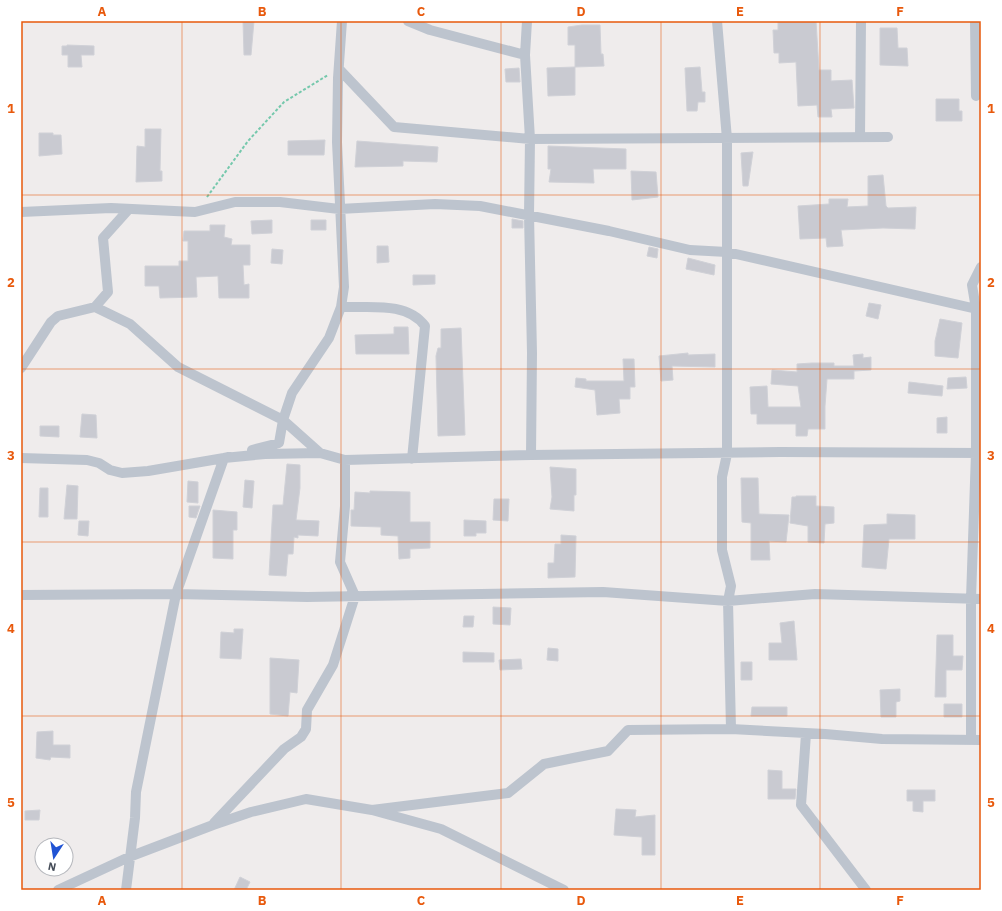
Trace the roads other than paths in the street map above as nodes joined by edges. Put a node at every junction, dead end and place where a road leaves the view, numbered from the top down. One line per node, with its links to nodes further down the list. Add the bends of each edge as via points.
1 (342, 21): 8 (street)
2 (408, 21): 7 (street, via 430,30)
3 (527, 21): 7 (street)
4 (717, 21): 13 (street)
5 (861, 21): 10 (street)
6 (975, 21): 9 (street)
7 (525, 55): 12 (street)
8 (339, 69): 12 (street, via 394,127); 15 (street)
9 (976, 96)
10 (860, 137): 11 (street); 13 (street)
11 (888, 137)
12 (530, 139): 13 (street); 17 (street)
13 (727, 139): 18 (street)
14 (129, 209): 15 (street, via 196,212 235,202 280,202); 16 (street); 20 (street, via 103,238 108,292)
15 (339, 209): 17 (street, via 436,204 480,206); 21 (street, via 344,287)
16 (21, 212)
17 (529, 215): 18 (street, via 690,250); 28 (street)
18 (727, 252): 22 (street); 27 (street)
19 (981, 267): 22 (street, via 972,285)
20 (96, 307): 23 (street, via 58,316 51,322); 24 (street, via 130,324 178,366)
21 (341, 307): 24 (street, via 329,338 292,393); 31 (street, via 397,308 419,317 425,326)
22 (979, 310): 26 (street)
23 (21, 368)
24 (283, 420): 25 (street); 30 (street, via 279,443)
25 (320, 453): 30 (street); 32 (street)
26 (978, 453): 27 (street); 36 (street)
27 (727, 454): 28 (street); 37 (street, via 722,477 722,550 731,586)
28 (531, 455): 31 (street)
29 (21, 458): 30 (street, via 87,460 99,463 110,470 133,473)
30 (224, 458): 33 (street)
31 (412, 459): 32 (street)
32 (345, 460): 35 (street, via 345,506 340,562)
33 (176, 594): 34 (street); 35 (street); 43 (street, via 136,792)
34 (21, 595)
35 (355, 596): 37 (street, via 603,592); 42 (street, via 333,664 307,710 306,729)
36 (976, 599): 37 (street, via 815,594); 40 (street)
37 (728, 601): 38 (street)
38 (731, 729): 39 (street); 41 (street, via 628,730 608,751 544,764 508,793)
39 (806, 734): 40 (street, via 882,739); 47 (street, via 801,805)
40 (976, 740)
41 (372, 810): 42 (street, via 306,800 251,812); 46 (street, via 442,829)
42 (213, 825): 43 (street)
43 (130, 858): 44 (street); 45 (street)
44 (58, 890)
45 (126, 890)
46 (564, 890)
47 (866, 890)

